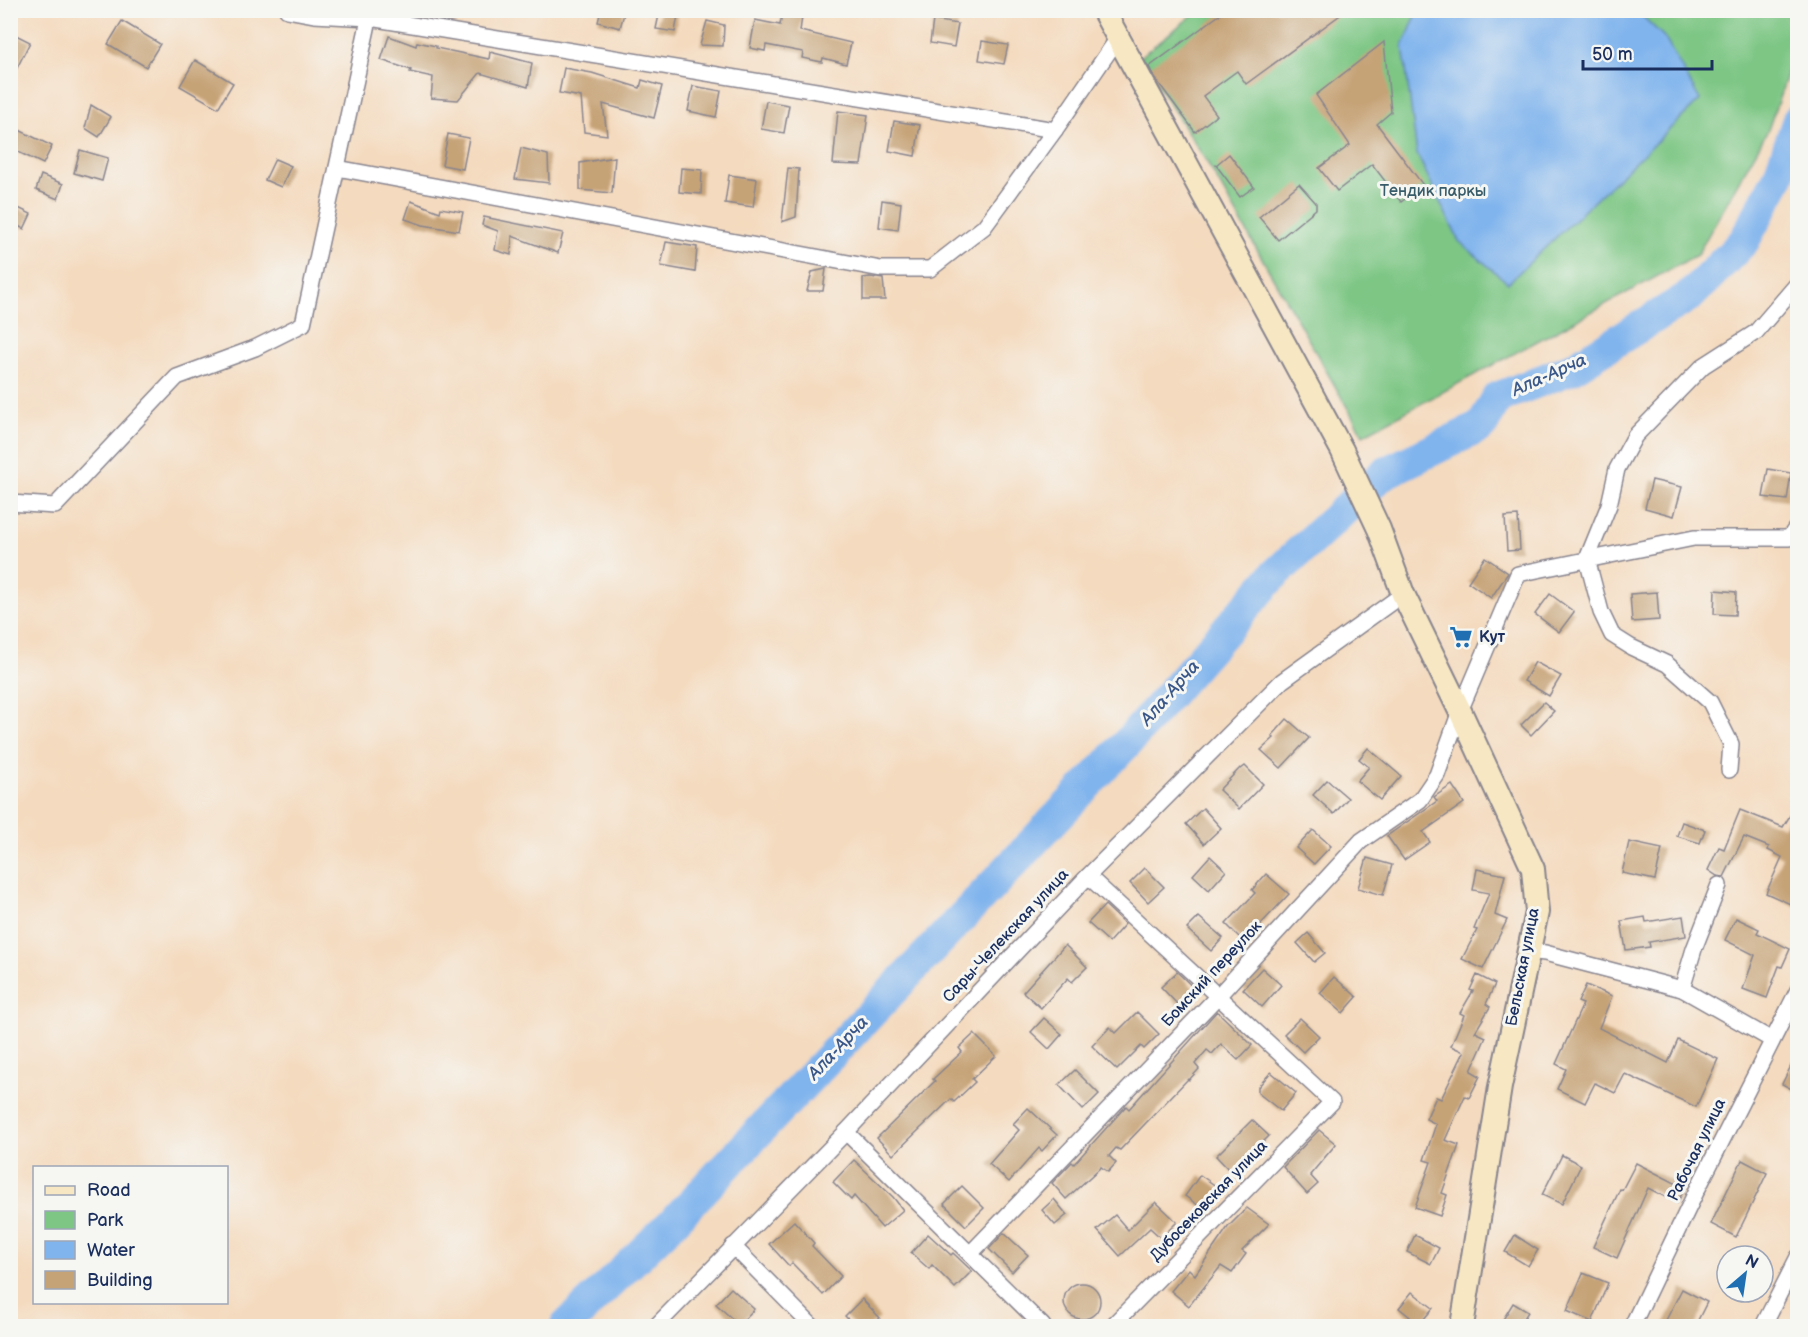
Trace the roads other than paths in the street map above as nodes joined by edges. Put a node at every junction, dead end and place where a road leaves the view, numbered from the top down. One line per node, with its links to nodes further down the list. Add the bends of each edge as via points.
1 (287, 10): 3 (street, via 314,15)
2 (1103, 10): 4 (street, Бельская улица)
3 (371, 14): 5 (street); 6 (street)
4 (1118, 38): 5 (street); 11 (street, Бельская улица, via 1342,450 1379,529)
5 (1055, 130): 6 (street, via 984,227 930,269 881,269)
6 (338, 168): 8 (street, via 303,324 255,348 177,377 56,506)
7 (1797, 283): 10 (street, via 1756,332 1703,366 1635,436 1617,469 1609,505)
8 (10, 503)
9 (1797, 525): 10 (street, via 1789,538 1694,538)
10 (1587, 559): 12 (street, Бомский переулок, via 1518,574); 13 (street, via 1601,612 1612,635 1666,664 1710,702 1731,744)
11 (1402, 594): 12 (street, Бельская улица); 14 (street, Сары-Челекская улица, via 1282,681)
12 (1460, 711): 16 (street, Бельская улица, via 1533,869 1537,912); 19 (street, Бомский переулок, via 1437,775 1420,800 1361,841)
13 (1729, 770)
14 (1088, 876): 19 (street); 21 (street, Сары-Челекская улица)
15 (1719, 885): 17 (street)
16 (1528, 951): 17 (street); 29 (street, Бельская улица, via 1500,1087)
17 (1682, 989): 20 (street)
18 (1797, 990): 20 (street, Рабочая улица)
19 (1218, 996): 23 (street, Бомский переулок); 28 (street, Дубосековская улица, via 1332,1102)
20 (1772, 1040): 30 (street, Рабочая улица)
21 (846, 1132): 22 (street, Сары-Челекская улица); 23 (street)
22 (733, 1246): 25 (street, Сары-Челекская улица); 26 (street)
23 (970, 1254): 27 (street)
24 (1797, 1257): 31 (street)
25 (656, 1326)
26 (812, 1326)
27 (1043, 1326)
28 (1112, 1326)
29 (1461, 1326)
30 (1632, 1326)
31 (1763, 1326)

